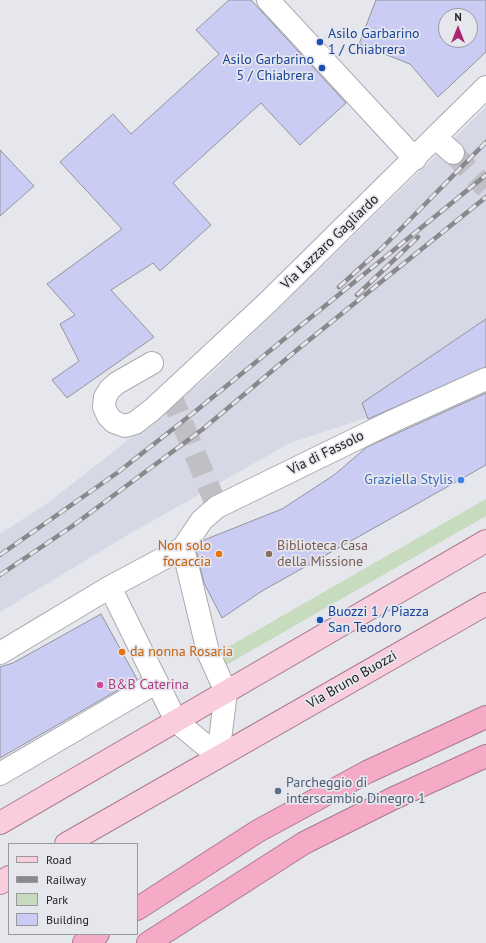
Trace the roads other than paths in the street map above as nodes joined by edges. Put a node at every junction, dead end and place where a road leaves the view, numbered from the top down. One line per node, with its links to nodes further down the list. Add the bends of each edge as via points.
1 (268, 0): 5 (street)
2 (486, 87): 3 (street, Via Lazzaro Gagliardo)
3 (436, 138): 4 (street); 5 (street, Via Lazzaro Gagliardo)
4 (454, 153)
5 (415, 159): 6 (street, Via Lazzaro Gagliardo, via 170,394 135,424 124,426 114,422 104,407 105,397 110,389)
6 (152, 363)
7 (486, 379): 9 (street, Via di Fassolo, via 393,421 217,507 202,520)
8 (486, 541): 14 (main road)
9 (182, 548): 10 (street); 14 (street, via 208,652)
10 (110, 587): 12 (street); 13 (street)
11 (486, 604): 17 (main road, Via Bruno Buozzi)
12 (0, 653)
13 (157, 682): 16 (street); 19 (street)
14 (226, 692): 16 (main road); 17 (street)
15 (486, 717): 22 (highway, via 367,772 258,832)
16 (176, 721): 17 (street); 20 (main road)
17 (218, 756): 21 (main road, Via Bruno Buozzi)
18 (486, 756): 25 (highway, via 304,843)
19 (0, 774)
20 (0, 823)
21 (68, 843)
22 (138, 908)
23 (96, 935): 24 (highway)
24 (84, 943)
25 (148, 943)

